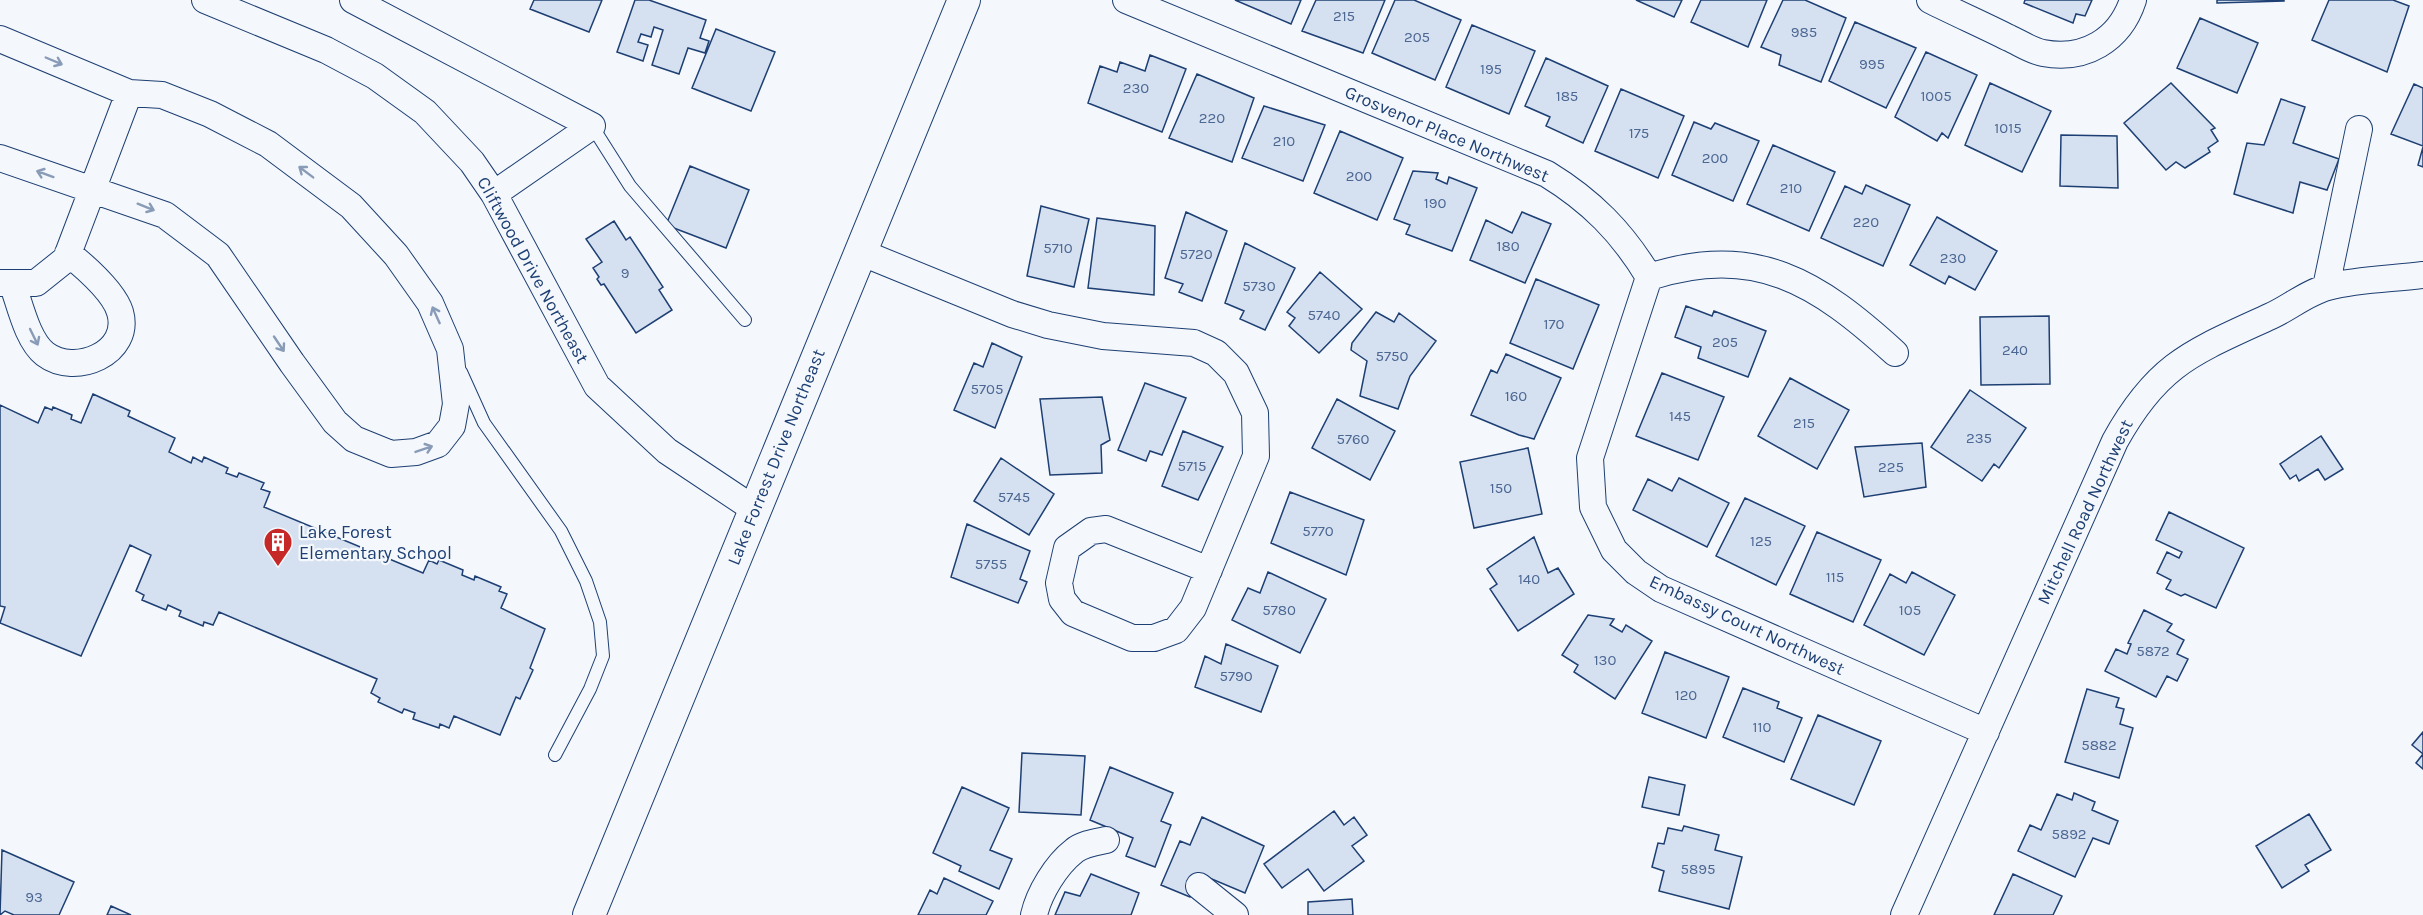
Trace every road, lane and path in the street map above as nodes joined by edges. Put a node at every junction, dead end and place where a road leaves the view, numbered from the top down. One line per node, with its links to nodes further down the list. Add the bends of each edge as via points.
1 (204, 0): 13 (street, Cliftwood Drive Northeast, via 326,50 375,76 425,112 472,162)
2 (353, 0): 9 (street)
3 (964, 0): 15 (street, Lake Forrest Drive Northeast)
4 (1126, 0): 17 (street, Grosvenor Place Northwest, via 1547,174 1575,191 1606,218)
5 (1930, 0): 6 (street, via 2040,52 2064,56 2087,52 2109,39 2124,23)
6 (2133, 0)
7 (0, 39): 8 (street, one-way to 8)
8 (129, 93): 12 (street); 21 (street, one-way to 8, via 430,303 396,255 351,206 268,144 210,114 162,95)
9 (592, 126): 13 (street); 20 (lane, via 630,186)
10 (2359, 129): 19 (street)
11 (0, 158): 12 (street, one-way to 11)
12 (90, 191): 14 (street); 21 (street, one-way to 21, via 165,214 218,255 335,422 354,439 392,454 416,453 438,444 452,426 456,404)
13 (494, 194): 23 (street, Cliftwood Drive Northeast, via 597,387 667,451)
14 (68, 252): 18 (street, via 66,260 36,283); 18 (street, one-way to 14, via 35,343 45,354 58,361 90,362 108,352 120,334 120,311 87,269)
15 (860, 252): 23 (street, Lake Forrest Drive Northeast); 24 (street, via 1048,325 1103,336 1194,343 1216,353 1236,373 1255,413 1256,456)
16 (2423, 275): 19 (street, Mitchell Road Northwest)
17 (1649, 277): 22 (street, via 1709,263 1773,272 1804,285 1857,319); 25 (street, Embassy Court Northwest, via 1590,458 1593,507 1614,550 1635,572 1661,589)
18 (6, 283)
19 (2326, 287): 25 (street, Mitchell Road Northwest, via 2178,362 2154,383 2132,411 2115,441)
20 (746, 320)
21 (450, 349): 26 (lane, via 484,423 561,531 586,581 600,622 603,656)
22 (1895, 352)
23 (754, 509): 29 (street, Lake Forrest Drive Northeast)
24 (1209, 570): 24 (street, via 1193,608 1176,630 1154,638 1132,638 1074,614 1062,599 1059,583 1067,548 1091,531 1106,529)
25 (1986, 732): 32 (street, Mitchell Road Northwest)
26 (555, 755)
27 (1106, 840): 30 (street, via 1075,850 1053,876)
28 (1199, 886): 31 (street)
29 (589, 915)
30 (1034, 915)
31 (1235, 915)
32 (1904, 915)

